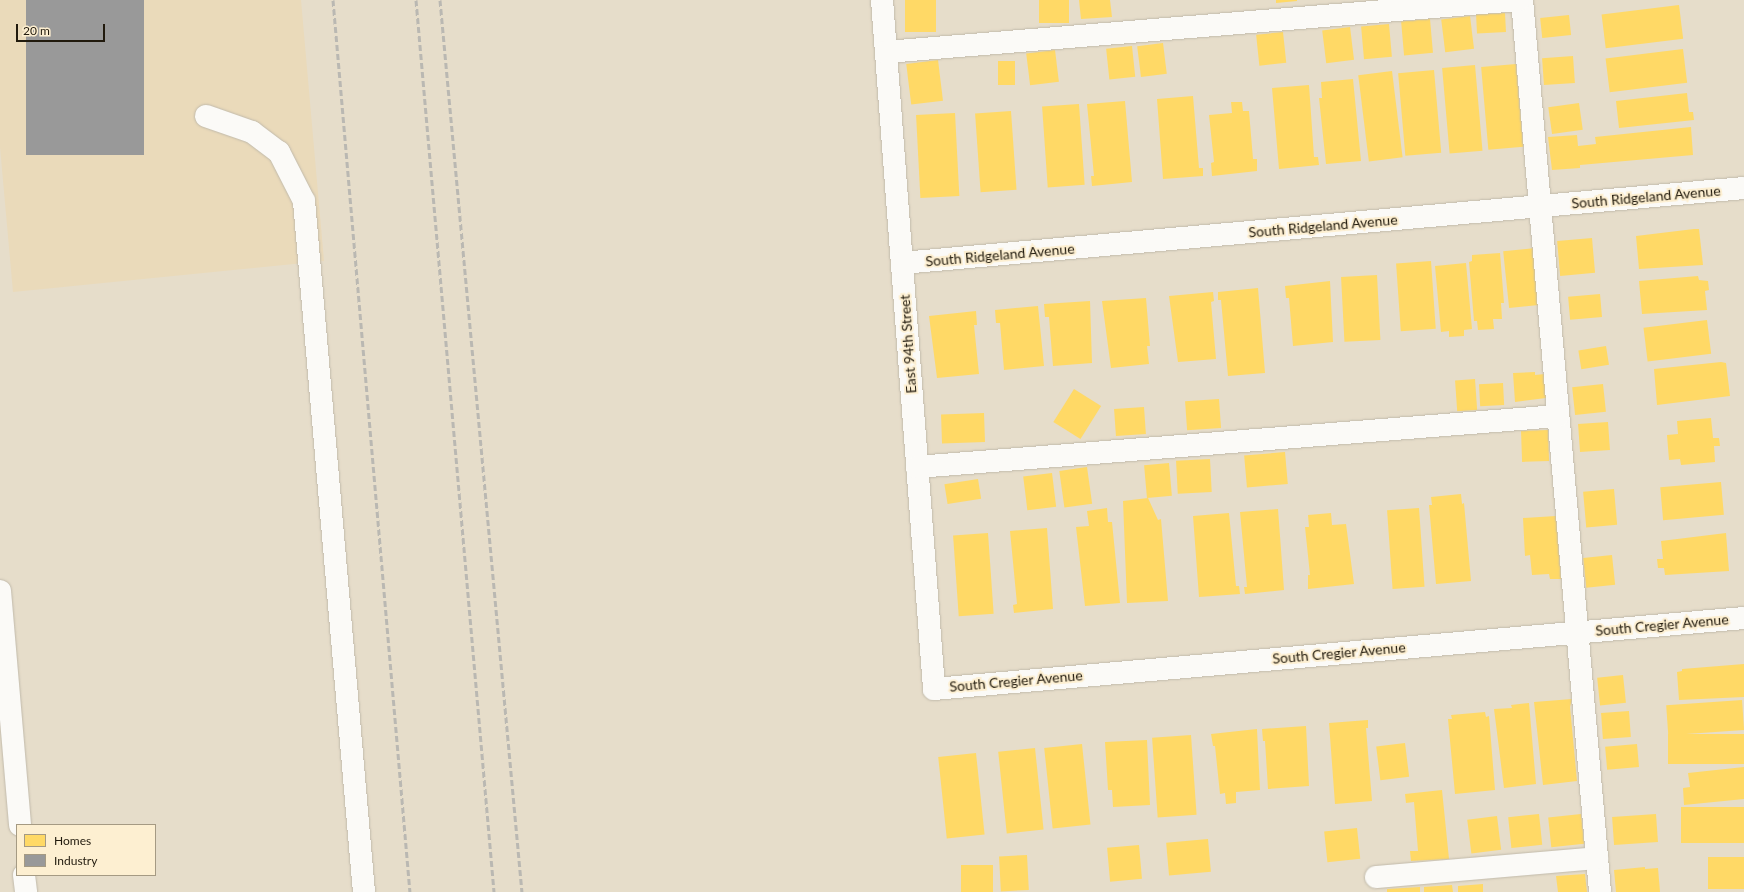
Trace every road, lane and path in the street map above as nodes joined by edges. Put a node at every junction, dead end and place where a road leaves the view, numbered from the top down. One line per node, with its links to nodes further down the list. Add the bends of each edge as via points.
1 (882, 0): 3 (street, East 94th Street)
2 (1520, 0): 3 (street); 6 (street)
3 (886, 52): 7 (street, East 94th Street)
4 (206, 116): 19 (street, via 252,132 279,152 304,201)
5 (1744, 188): 6 (street, South Ridgeland Avenue)
6 (1540, 206): 7 (street, South Ridgeland Avenue); 8 (street)
7 (902, 263): 9 (street, East 94th Street)
8 (1558, 416): 9 (street); 12 (street)
9 (917, 467): 13 (street, East 94th Street)
10 (0, 591): 14 (street)
11 (1744, 618): 12 (street, South Cregier Avenue)
12 (1577, 632): 13 (street, South Cregier Avenue); 15 (street)
13 (934, 689)
14 (20, 824)
15 (1597, 858): 17 (street); 20 (street)
16 (24, 876): 18 (street)
17 (1376, 877)
18 (26, 892)
19 (364, 892)
20 (1600, 892)

